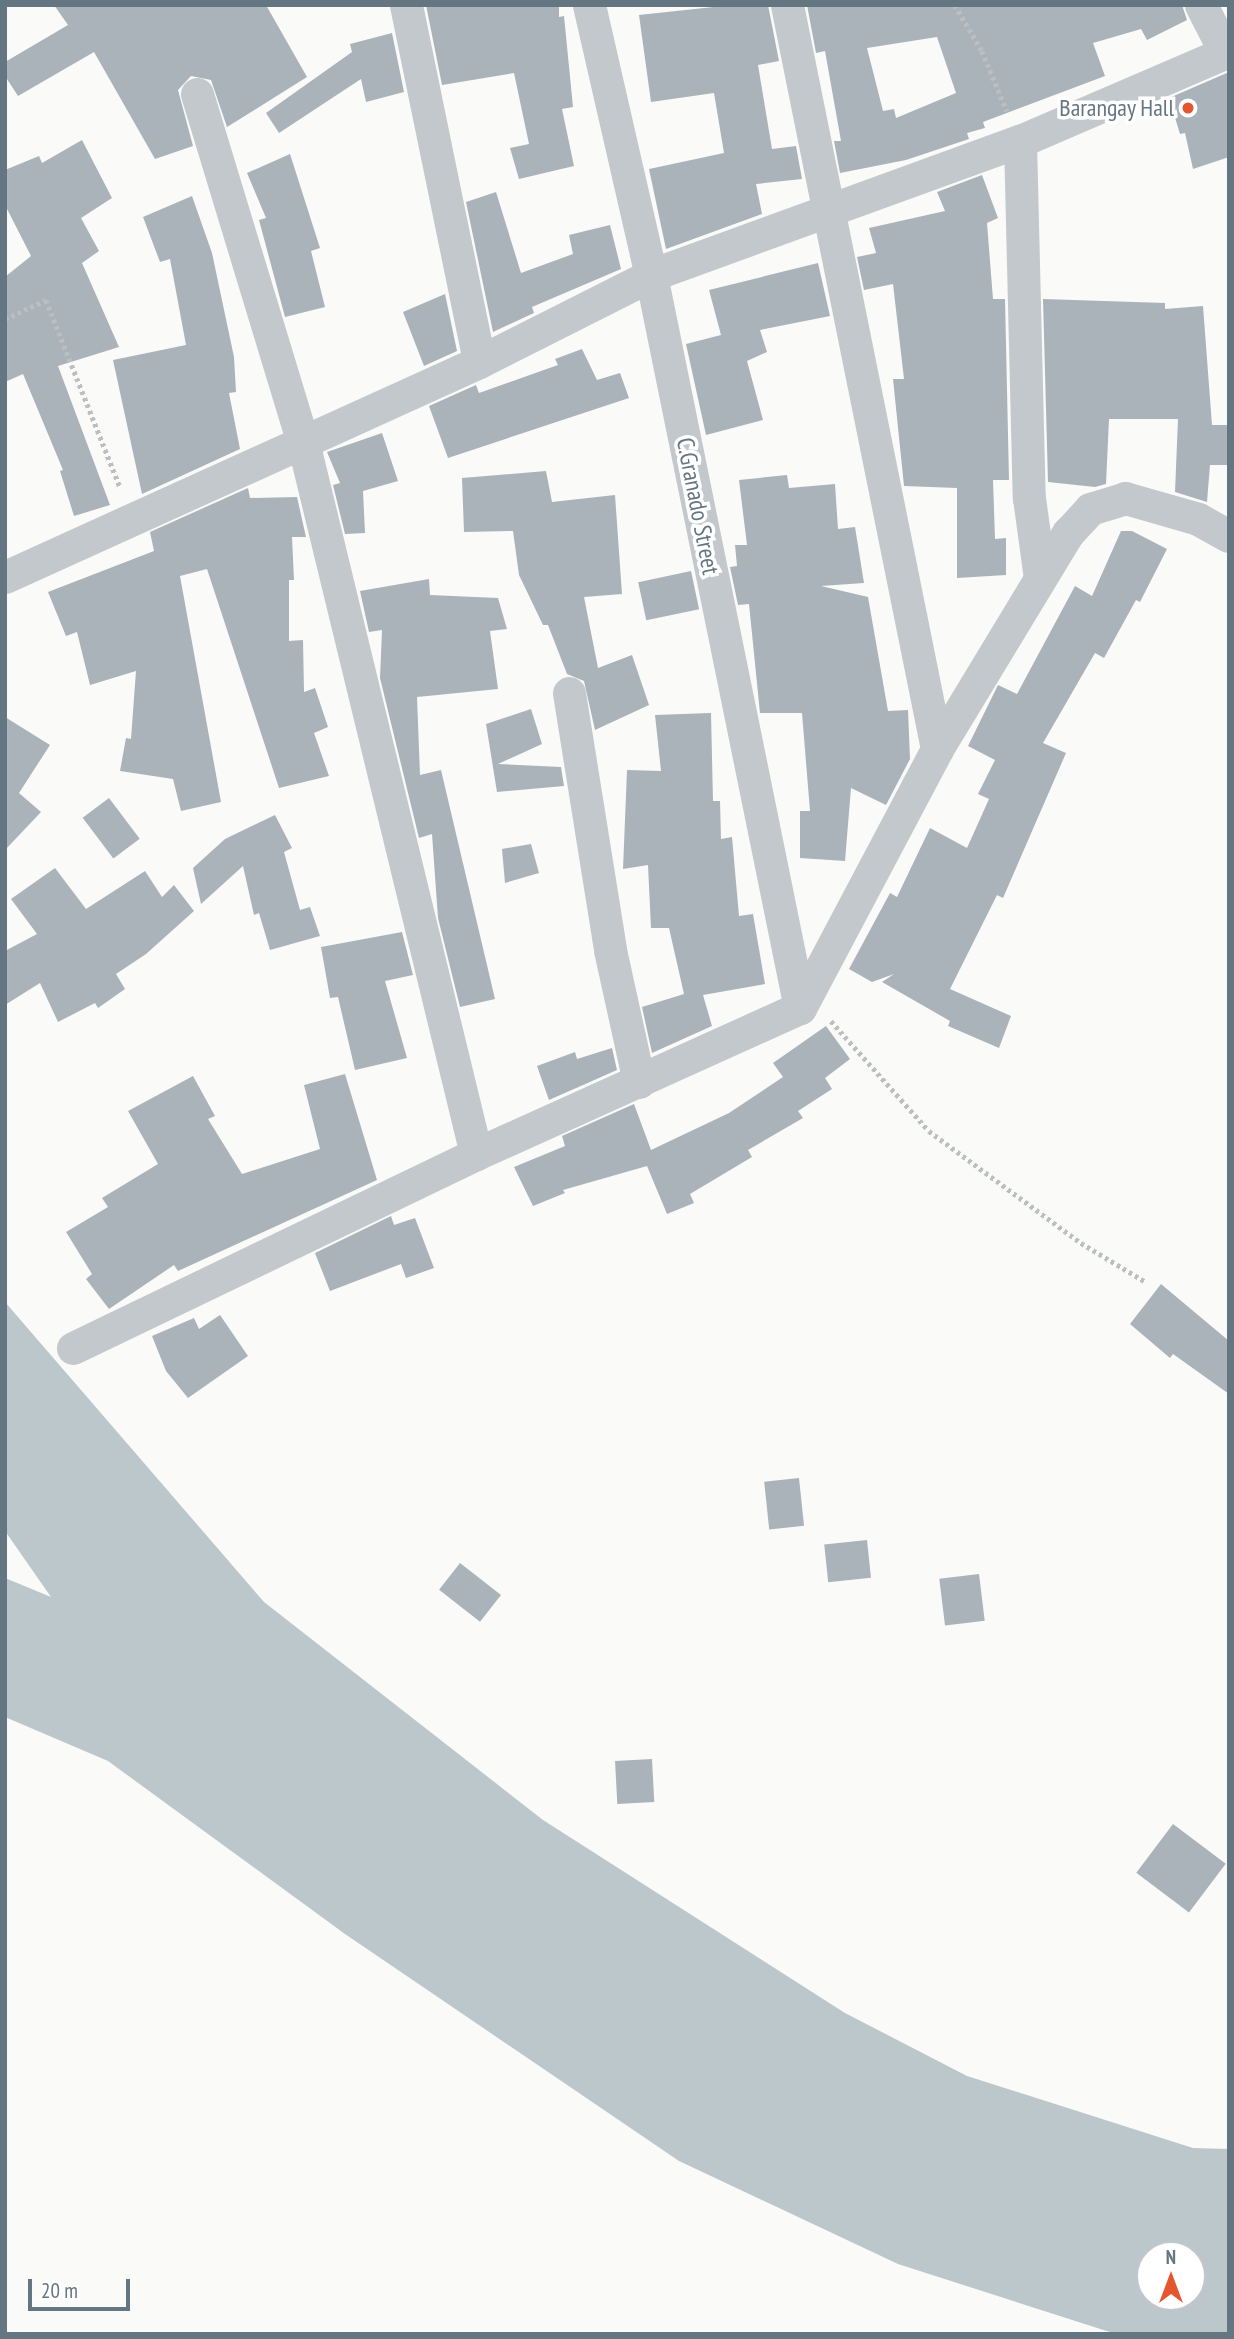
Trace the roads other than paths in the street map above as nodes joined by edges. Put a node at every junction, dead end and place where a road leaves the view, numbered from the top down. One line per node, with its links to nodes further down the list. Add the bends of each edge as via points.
1 (406, 5): 10 (street)
2 (589, 5): 9 (street, C.Granado Street)
3 (787, 5): 8 (street)
4 (1201, 5): 5 (street)
5 (1227, 51): 7 (street)
6 (197, 94): 11 (street)
7 (1020, 141): 8 (street); 12 (street)
8 (830, 210): 9 (street); 18 (street)
9 (651, 275): 10 (street); 19 (street, C.Granado Street)
10 (479, 362): 11 (street)
11 (303, 442): 15 (street); 21 (street)
12 (1029, 498): 13 (street); 16 (street)
13 (1090, 509): 14 (street, via 1125,498 1198,519); 16 (street, via 1068,533)
14 (1229, 536)
15 (5, 577)
16 (1040, 578): 18 (street)
17 (569, 693): 20 (street, via 610,950)
18 (937, 749): 19 (street)
19 (804, 1001): 20 (street)
20 (639, 1083): 21 (street)
21 (475, 1154): 22 (street)
22 (73, 1348)

